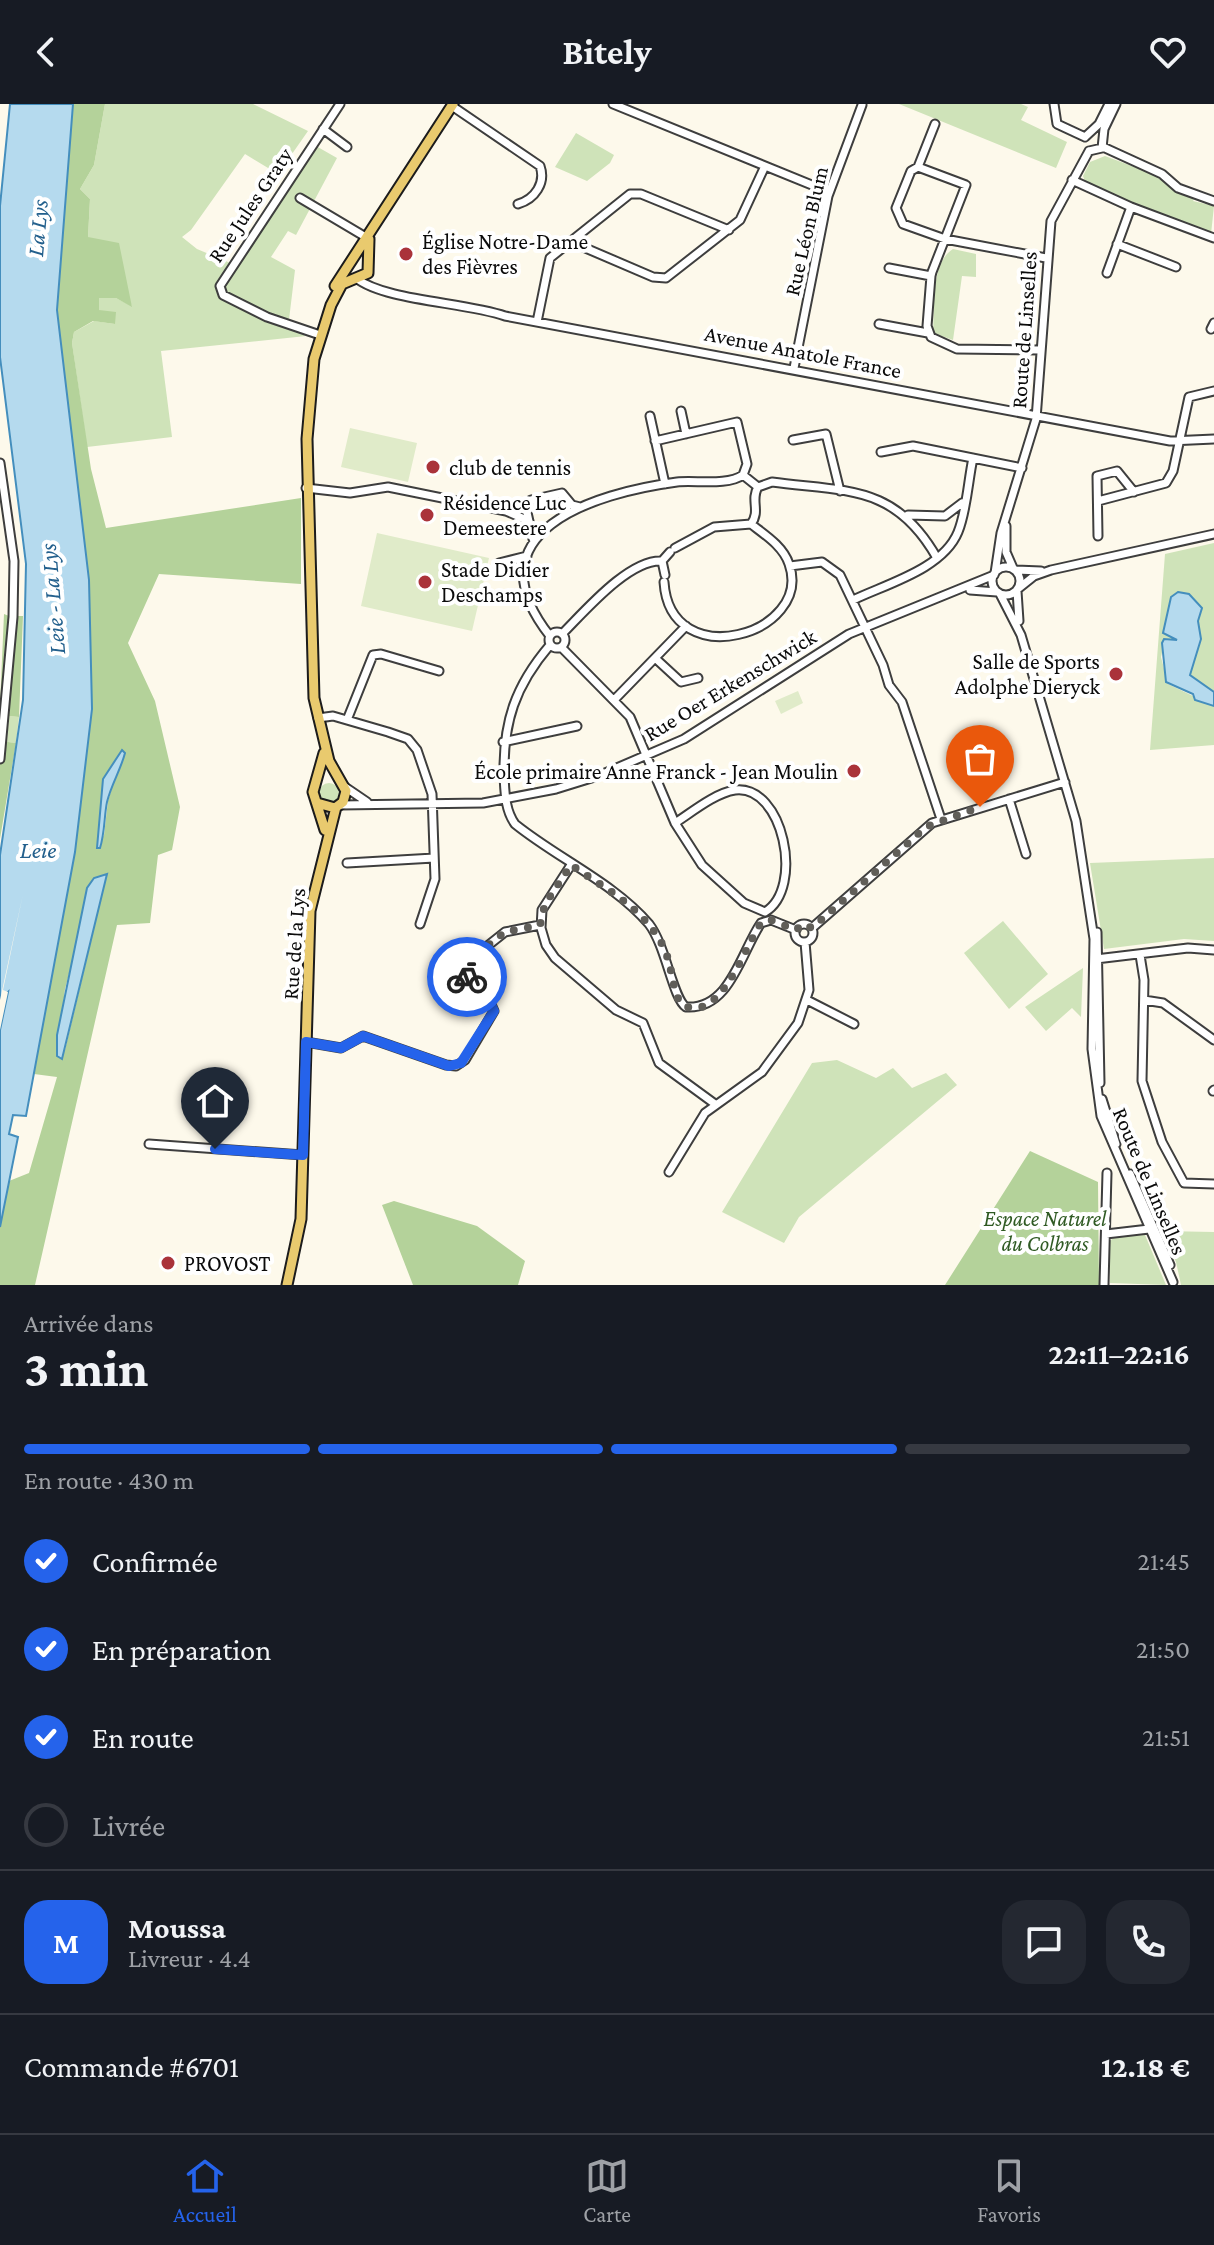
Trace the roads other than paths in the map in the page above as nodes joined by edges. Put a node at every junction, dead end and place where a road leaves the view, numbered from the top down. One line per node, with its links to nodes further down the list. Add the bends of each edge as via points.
1 (340, 104): 9 (street, Rue Jules Graty)
2 (613, 104): 14 (street)
3 (1054, 104): 10 (street, via 1059,125)
4 (1109, 104): 10 (street)
5 (1116, 104): 11 (street)
6 (452, 105): 20 (street, via 538,163 540,185); 24 (main road)
7 (862, 105): 17 (street, Rue Léon Blum)
8 (935, 124): 15 (street)
9 (323, 129): 12 (street); 41 (street, Rue Jules Graty, via 220,286 223,295 255,311)
10 (1088, 135): 11 (street); 13 (street, via 1084,144)
11 (1103, 142): 13 (street, via 1096,152); 19 (street, via 1175,186)
12 (347, 147)
13 (1089, 151): 16 (street, Route de Linselles)
14 (765, 166): 17 (street); 22 (street, via 744,216)
15 (918, 167): 25 (street, via 966,185); 25 (street, via 910,172 897,216 905,226)
16 (1072, 180): 21 (street); 28 (street, Route de Linselles, via 1052,217)
17 (829, 192): 43 (street, Rue Léon Blum)
18 (300, 198): 24 (street)
19 (1214, 201)
20 (518, 204)
21 (1131, 207): 23 (street); 27 (street)
22 (729, 230): 26 (street, via 634,193); 26 (street, via 662,279)
23 (1214, 238)
24 (369, 239): 29 (main road); 31 (main road)
25 (945, 239): 28 (street); 34 (street)
26 (569, 241): 38 (street, via 548,263)
27 (1117, 244): 30 (street); 33 (street)
28 (1046, 258): 42 (street, Route de Linselles)
29 (351, 263): 31 (main road, via 362,259); 35 (main road, via 349,273); 37 (main road, via 337,283)
30 (1176, 267)
31 (368, 268): 35 (main road); 36 (street, via 372,282)
32 (889, 268): 34 (street)
33 (1107, 273)
34 (931, 276): 40 (street)
35 (356, 278): 36 (street, Avenue Anatole France); 37 (main road, via 342,284)
36 (385, 290): 38 (street, Avenue Anatole France)
37 (331, 305): 41 (main road)
38 (537, 322): 43 (street, Avenue Anatole France)
39 (879, 324): 40 (street)
40 (928, 333): 42 (street, via 935,342 957,349)
41 (320, 335): 60 (main road, via 311,382)
42 (1041, 350): 46 (street, Route de Linselles)
43 (794, 368): 46 (street, Avenue Anatole France)
44 (1214, 391): 52 (street, via 1189,397)
45 (681, 411): 48 (street)
46 (1037, 415): 52 (street, Avenue Anatole France); 56 (street, Route de Linselles)
47 (650, 416): 51 (street)
48 (686, 434): 51 (street); 57 (street, via 737,422 747,464)
49 (1214, 439): 52 (street, Avenue Anatole France)
50 (793, 440): 61 (street, via 826,434)
51 (655, 441): 58 (street)
52 (1178, 442): 62 (street, via 1167,481)
53 (881, 452): 54 (street, via 913,446)
54 (973, 458): 56 (street); 64 (street)
55 (0, 463): 106 (street, via 14,561)
56 (1022, 468): 71 (street, Route de Linselles)
57 (743, 475): 58 (street); 59 (street)
58 (665, 484): 67 (street)
59 (758, 487): 61 (street, via 772,482); 73 (street)
60 (306, 488): 68 (street, via 350,493 388,487); 100 (main road)
61 (840, 491): 69 (street, via 874,497)
62 (1134, 492): 65 (street); 65 (street, via 1117,471 1097,476)
63 (568, 499): 66 (street, via 558,493); 67 (street); 70 (street)
64 (965, 499): 69 (street, via 945,516 922,518); 79 (street, via 957,535)
65 (1098, 501): 76 (street)
66 (526, 505): 68 (street); 72 (street)
67 (583, 506): 70 (street)
68 (506, 511): 72 (street)
69 (902, 512): 79 (street)
70 (565, 514): 74 (street)
71 (1007, 516): 83 (street, Route de Linselles, via 1006,547); 85 (street, Route de Linselles)
72 (530, 522): 74 (street); 77 (street)
73 (751, 524): 80 (street, via 714,527); 82 (street, via 780,549)
74 (545, 527): 77 (street)
75 (1214, 534): 84 (street)
76 (1098, 536)
77 (531, 545): 78 (street)
78 (527, 556): 81 (street); 94 (street, via 525,596)
79 (937, 558): 89 (street)
80 (662, 561): 90 (street, via 668,603); 92 (street, via 645,562 632,571)
81 (499, 563)
82 (790, 566): 89 (street, via 828,564); 90 (street, via 784,602 764,624 719,638)
83 (1015, 570): 84 (street); 85 (street, via 1004,567); 86 (street)
84 (1051, 570): 86 (street)
85 (994, 574): 87 (street, Rue Oer Erkenschwick); 88 (street, via 992,584)
86 (1018, 590): 88 (street, via 1008,596); 93 (street, Route de Linselles)
87 (956, 592): 88 (street, Rue Oer Erkenschwick); 91 (street, Rue Oer Erkenschwick)
88 (998, 593): 93 (street, Route de Linselles)
89 (853, 600): 91 (street)
90 (686, 626): 96 (street)
91 (865, 626): 105 (street, Rue Oer Erkenschwick); 116 (street, via 889,685 900,698)
92 (562, 634): 94 (street); 95 (street)
93 (1021, 635): 107 (street, Route de Linselles)
94 (550, 640): 95 (street); 104 (street, via 517,691)
95 (561, 647): 99 (street)
96 (655, 658): 98 (street, via 681,682); 99 (street)
97 (439, 671): 101 (street, via 373,655)
98 (698, 678)
99 (615, 699): 105 (street, via 630,717)
100 (318, 718): 101 (street); 103 (main road)
101 (347, 720): 115 (street, via 412,742 431,787)
102 (577, 726): 104 (street)
103 (323, 742): 108 (main road); 109 (main road)
104 (503, 742): 110 (street)
105 (647, 757): 110 (street, Rue Oer Erkenschwick, via 585,781); 117 (street)
106 (0, 759)
107 (1065, 782): 111 (street); 130 (street, Route de Linselles, via 1080,842)
108 (316, 784): 109 (main road, via 327,777); 112 (main road)
109 (342, 784): 113 (street, Rue Oer Erkenschwick, via 357,798); 114 (main road, via 346,795)
110 (506, 799): 115 (street, Rue Oer Erkenschwick); 122 (street, via 515,824)
111 (1009, 799): 116 (street); 119 (street)
112 (317, 803): 114 (main road, via 327,809); 118 (main road, Rue de la Lys)
113 (377, 805): 114 (street, Rue Oer Erkenschwick); 115 (street, Rue Oer Erkenschwick)
114 (338, 806): 118 (main road, Rue de la Lys)
115 (432, 806): 120 (street)
116 (941, 819): 125 (street, via 917,834)
117 (675, 823): 117 (street, via 731,791 761,798 778,825 786,862 784,887 769,910 750,908 719,883)
118 (325, 844): 135 (main road, Rue de la Lys, via 310,911)
119 (1026, 854)
120 (434, 858): 121 (street); 123 (street, via 435,883)
121 (347, 863)
122 (571, 865): 124 (street, via 545,904); 126 (street, via 648,923 663,947 683,1005 702,1005 720,995 761,923 771,920)
123 (420, 924)
124 (540, 925): 135 (street, via 507,931 469,960 464,971 494,1011 458,1065 363,1036 341,1048); 136 (street, via 555,958 616,1010 643,1023 659,1063)
125 (812, 928): 126 (street, via 803,924); 127 (street, via 812,938)
126 (796, 930): 127 (street, via 796,938)
127 (805, 942): 131 (street)
128 (1214, 950): 129 (street)
129 (1140, 955): 130 (street); 132 (street)
130 (1097, 959): 142 (street, Route de Linselles, via 1092,1049 1099,1107); 144 (street, Route de Linselles, via 1104,1108 1164,1246)
131 (807, 1000): 133 (street); 136 (street, via 798,1023 768,1065)
132 (1144, 1000): 134 (street, via 1163,1003); 141 (street, via 1142,1081 1160,1136 1184,1183)
133 (854, 1024)
134 (1214, 1040)
135 (306, 1042): 138 (main road, Rue de la Lys)
136 (715, 1104): 139 (street)
137 (149, 1144): 138 (street)
138 (303, 1155): 145 (main road, Rue de la Lys, via 299,1233)
139 (669, 1172)
140 (1107, 1173): 143 (street)
141 (1214, 1184)
142 (1149, 1229): 143 (street); 144 (street, Route de Linselles)
143 (1106, 1234): 146 (street)
144 (1174, 1283)
145 (287, 1285)
146 (1104, 1285)

